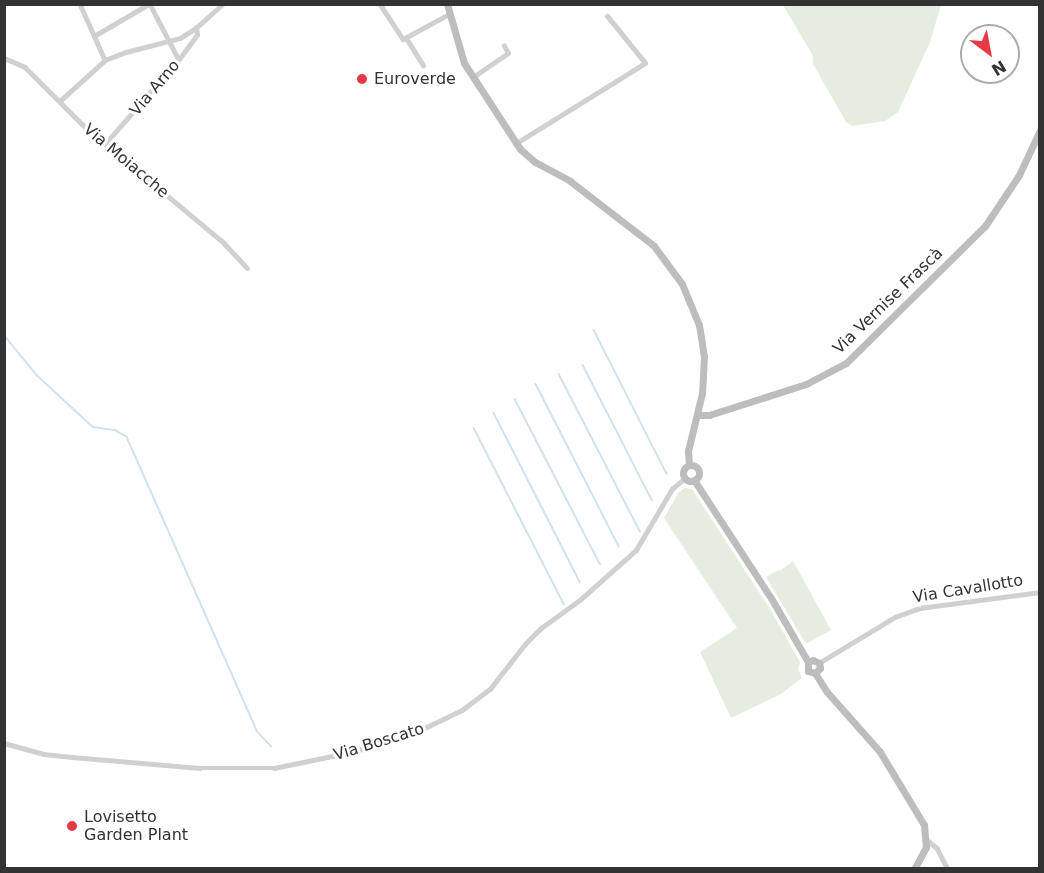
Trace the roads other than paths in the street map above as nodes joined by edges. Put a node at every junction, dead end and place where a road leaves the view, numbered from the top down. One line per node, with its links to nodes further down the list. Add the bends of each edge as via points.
1 (81, 4): 9 (street)
2 (223, 4): 8 (street)
3 (380, 4): 10 (street, via 400,38)
4 (447, 4): 6 (street)
5 (149, 5): 9 (street); 11 (street)
6 (449, 14): 10 (street); 17 (street, via 460,52)
7 (607, 15): 21 (street, via 645,63)
8 (196, 28): 11 (street); 20 (street, Via Arno, via 197,35 179,59)
9 (94, 36): 15 (street)
10 (407, 39): 16 (street)
11 (169, 41): 13 (street); 15 (street)
12 (504, 46): 17 (street, via 508,53)
13 (177, 56)
14 (4, 58): 18 (street, Via Moiacche, via 25,67)
15 (105, 60): 18 (street)
16 (423, 65)
17 (473, 77): 21 (street)
18 (60, 101): 20 (street, Via Moiacche)
19 (1040, 130): 23 (street, Via Vernise Frascà, via 1014,184 985,226 846,363 806,384 709,415)
20 (105, 144): 22 (street, Via Moiacche, via 224,243)
21 (515, 144): 23 (street, via 654,246 671,265 692,305 702,341 703,381)
22 (247, 268)
23 (697, 415): 24 (street, via 688,450)
24 (689, 465): 25 (street, via 684,469); 26 (street, via 698,470)
25 (685, 478): 26 (street); 31 (street, Via Boscato, via 672,489 636,550 533,636 490,689 462,710 412,734 360,750 274,768 200,768 72,757)
26 (694, 480): 28 (street)
27 (1040, 592): 29 (street, Via Cavallotto, via 920,608 895,617)
28 (808, 662): 29 (street); 30 (street, via 807,669)
29 (819, 663): 30 (street)
30 (815, 673): 32 (street, via 880,752 924,825)
31 (4, 743)
32 (927, 840): 33 (street); 34 (street, via 937,848)
33 (915, 868)
34 (947, 868)

